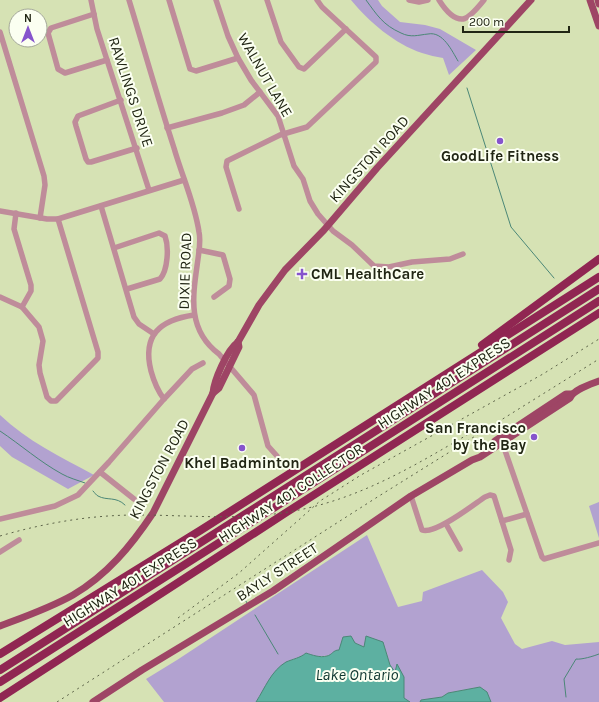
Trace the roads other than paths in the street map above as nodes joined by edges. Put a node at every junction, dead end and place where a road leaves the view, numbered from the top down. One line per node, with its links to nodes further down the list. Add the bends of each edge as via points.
1 (91, 0): 15 (street, RAWLINGS DRIVE)
2 (129, 0): 23 (street, DIXIE ROAD)
3 (169, 0): 19 (street, via 190,69 196,71)
4 (216, 0): 19 (street, WALNUT LANE)
5 (267, 0): 17 (street, via 281,42 299,67 304,69)
6 (318, 0): 17 (street)
7 (408, 0): 8 (street)
8 (428, 0)
9 (439, 0): 10 (street, via 454,16 463,19)
10 (484, 0)
11 (590, 0): 16 (main road)
12 (598, 0): 14 (main road)
13 (530, 1): 34 (main road, KINGSTON ROAD)
14 (599, 4)
15 (94, 14): 20 (street, RAWLINGS DRIVE); 20 (street, via 51,28 48,33 58,69 65,74)
16 (599, 26)
17 (346, 29): 24 (street, via 376,57 376,62 307,127)
18 (0, 32): 32 (street, via 44,176)
19 (238, 58): 21 (street, WALNUT LANE)
20 (107, 60): 22 (street, RAWLINGS DRIVE)
21 (260, 92): 23 (street, via 244,105); 24 (street, WALNUT LANE, via 278,116)
22 (121, 100): 25 (street, RAWLINGS DRIVE); 25 (street, via 78,116 75,122 86,159 91,162)
23 (167, 128): 26 (street, DIXIE ROAD)
24 (284, 134): 29 (street, via 227,161 226,167); 34 (street, WALNUT LANE, via 294,166 305,184 310,202)
25 (137, 148): 27 (street, RAWLINGS DRIVE)
26 (184, 180): 27 (street); 36 (street, DIXIE ROAD, via 196,215 200,234)
27 (149, 190): 28 (street)
28 (101, 206): 33 (street); 35 (street)
29 (239, 209)
30 (0, 211): 31 (street)
31 (16, 214): 32 (street); 45 (street, via 14,229 31,285 31,291)
32 (40, 218): 33 (street)
33 (58, 219): 45 (street, via 98,358 56,401 51,401 47,397 40,373 43,341 39,327)
34 (328, 224): 37 (street, WALNUT LANE, via 374,266 450,259); 50 (main road, KINGSTON ROAD, via 271,288 234,345)
35 (114, 248): 40 (street); 40 (street, via 160,233 165,236 168,243 164,275 160,279)
36 (199, 250): 43 (street, via 223,255 230,286); 47 (street, DIXIE ROAD, via 193,295)
37 (463, 254)
38 (599, 259): 51 (highway)
39 (599, 277): 51 (highway, HIGHWAY 401 COLLECTOR)
40 (126, 289): 48 (street, via 134,317 139,324)
41 (599, 289): 70 (highway, HIGHWAY 401 EXPRESS)
42 (0, 297): 45 (street)
43 (214, 297)
44 (599, 301): 71 (highway, HIGHWAY 401 EXPRESS)
45 (22, 307)
46 (599, 313): 72 (highway, HIGHWAY 401 COLLECTOR)
47 (194, 315): 48 (street, via 171,321); 50 (street, DIXIE ROAD, via 200,332)
48 (154, 334): 53 (street, via 148,350 148,359 155,385)
49 (203, 363): 53 (street, via 192,369)
50 (227, 364): 55 (street, DIXIE ROAD, via 254,395 268,446); 68 (main road, KINGSTON ROAD, via 153,513 119,559 73,595)
51 (446, 374): 69 (highway, HIGHWAY 401 COLLECTOR)
52 (599, 381): 54 (main road, BAYLY STREET, via 572,394 570,398)
53 (164, 399): 56 (street)
54 (502, 440): 57 (main road, BAYLY STREET, via 480,457); 59 (street)
55 (277, 456)
56 (100, 472): 58 (street); 60 (street, via 69,501)
57 (411, 496): 62 (street, via 422,530 431,531); 73 (main road, BAYLY STREET, via 273,592)
58 (134, 499)
59 (527, 514): 61 (street); 64 (street, via 544,559)
60 (0, 519)
61 (502, 522): 62 (street, via 496,500 490,495); 67 (street, via 510,550)
62 (446, 524): 65 (street)
63 (19, 540): 66 (street)
64 (599, 543)
65 (460, 549)
66 (0, 552)
67 (509, 560)
68 (0, 626)
69 (0, 654)
70 (0, 670)
71 (0, 682)
72 (0, 698)
73 (93, 702)

